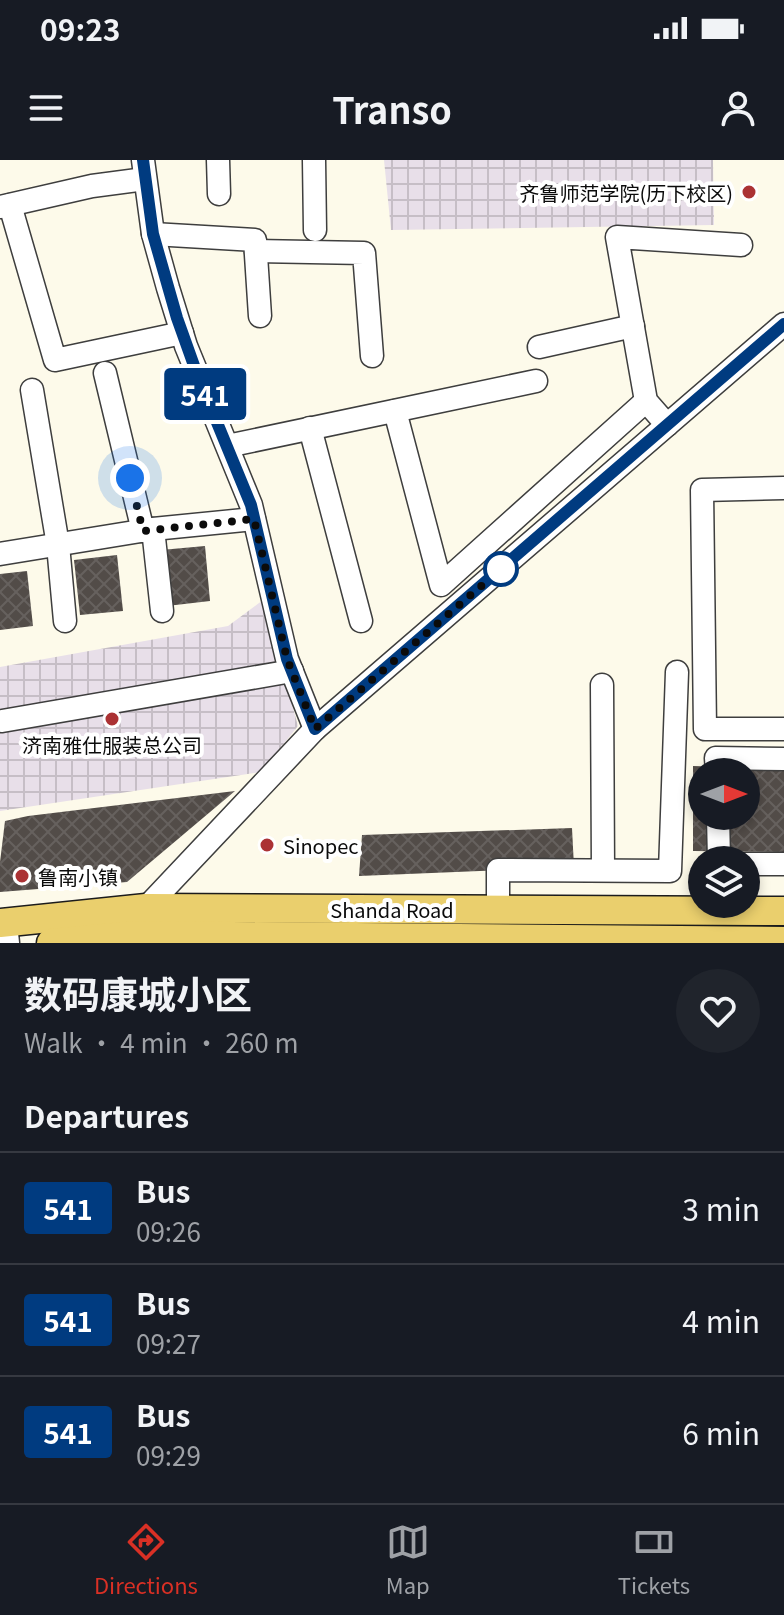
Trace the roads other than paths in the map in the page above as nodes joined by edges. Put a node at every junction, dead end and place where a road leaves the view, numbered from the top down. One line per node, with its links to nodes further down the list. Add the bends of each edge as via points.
1 (218, 160): 4 (street)
2 (314, 160): 6 (street)
3 (144, 170): 5 (street); 7 (street)
4 (219, 194)
5 (5, 206): 13 (street, via 55,360)
6 (315, 230)
7 (153, 234): 9 (street, via 255,240); 13 (street)
8 (741, 245): 12 (street, via 617,237)
9 (256, 251): 10 (street); 15 (street, via 364,253)
10 (260, 316)
11 (784, 324): 21 (street)
12 (633, 326): 14 (street); 19 (street)
13 (182, 333): 25 (street)
14 (539, 347)
15 (372, 356)
16 (105, 373): 26 (street)
17 (536, 381): 20 (street)
18 (32, 390): 27 (street)
19 (646, 401): 20 (street, via 441,585); 21 (street)
20 (395, 411): 22 (street)
21 (667, 425): 36 (street)
22 (310, 428): 23 (street); 31 (street)
23 (232, 445)
24 (781, 486): 37 (street, via 702,490 705,729)
25 (254, 519): 26 (street); 32 (street)
26 (148, 530): 27 (street); 29 (street)
27 (58, 545): 28 (street); 30 (street)
28 (0, 554)
29 (162, 611)
30 (65, 621)
31 (361, 621)
32 (292, 671): 35 (street); 36 (street)
33 (677, 672): 42 (street, via 670,871)
34 (602, 685): 42 (street)
35 (2, 721)
36 (315, 729): 43 (street)
37 (784, 729)
38 (760, 759): 39 (street)
39 (784, 759)
40 (760, 864): 41 (street)
41 (784, 864)
42 (603, 870): 44 (street, via 498,870)
43 (146, 908): 44 (main road, Shanda Road); 46 (main road, Shanda Road)
44 (498, 910): 45 (main road, Shanda Road)
45 (784, 911)
46 (5, 930)
47 (784, 941): 48 (main road, Shanda Road, via 134,935)
48 (51, 943)

